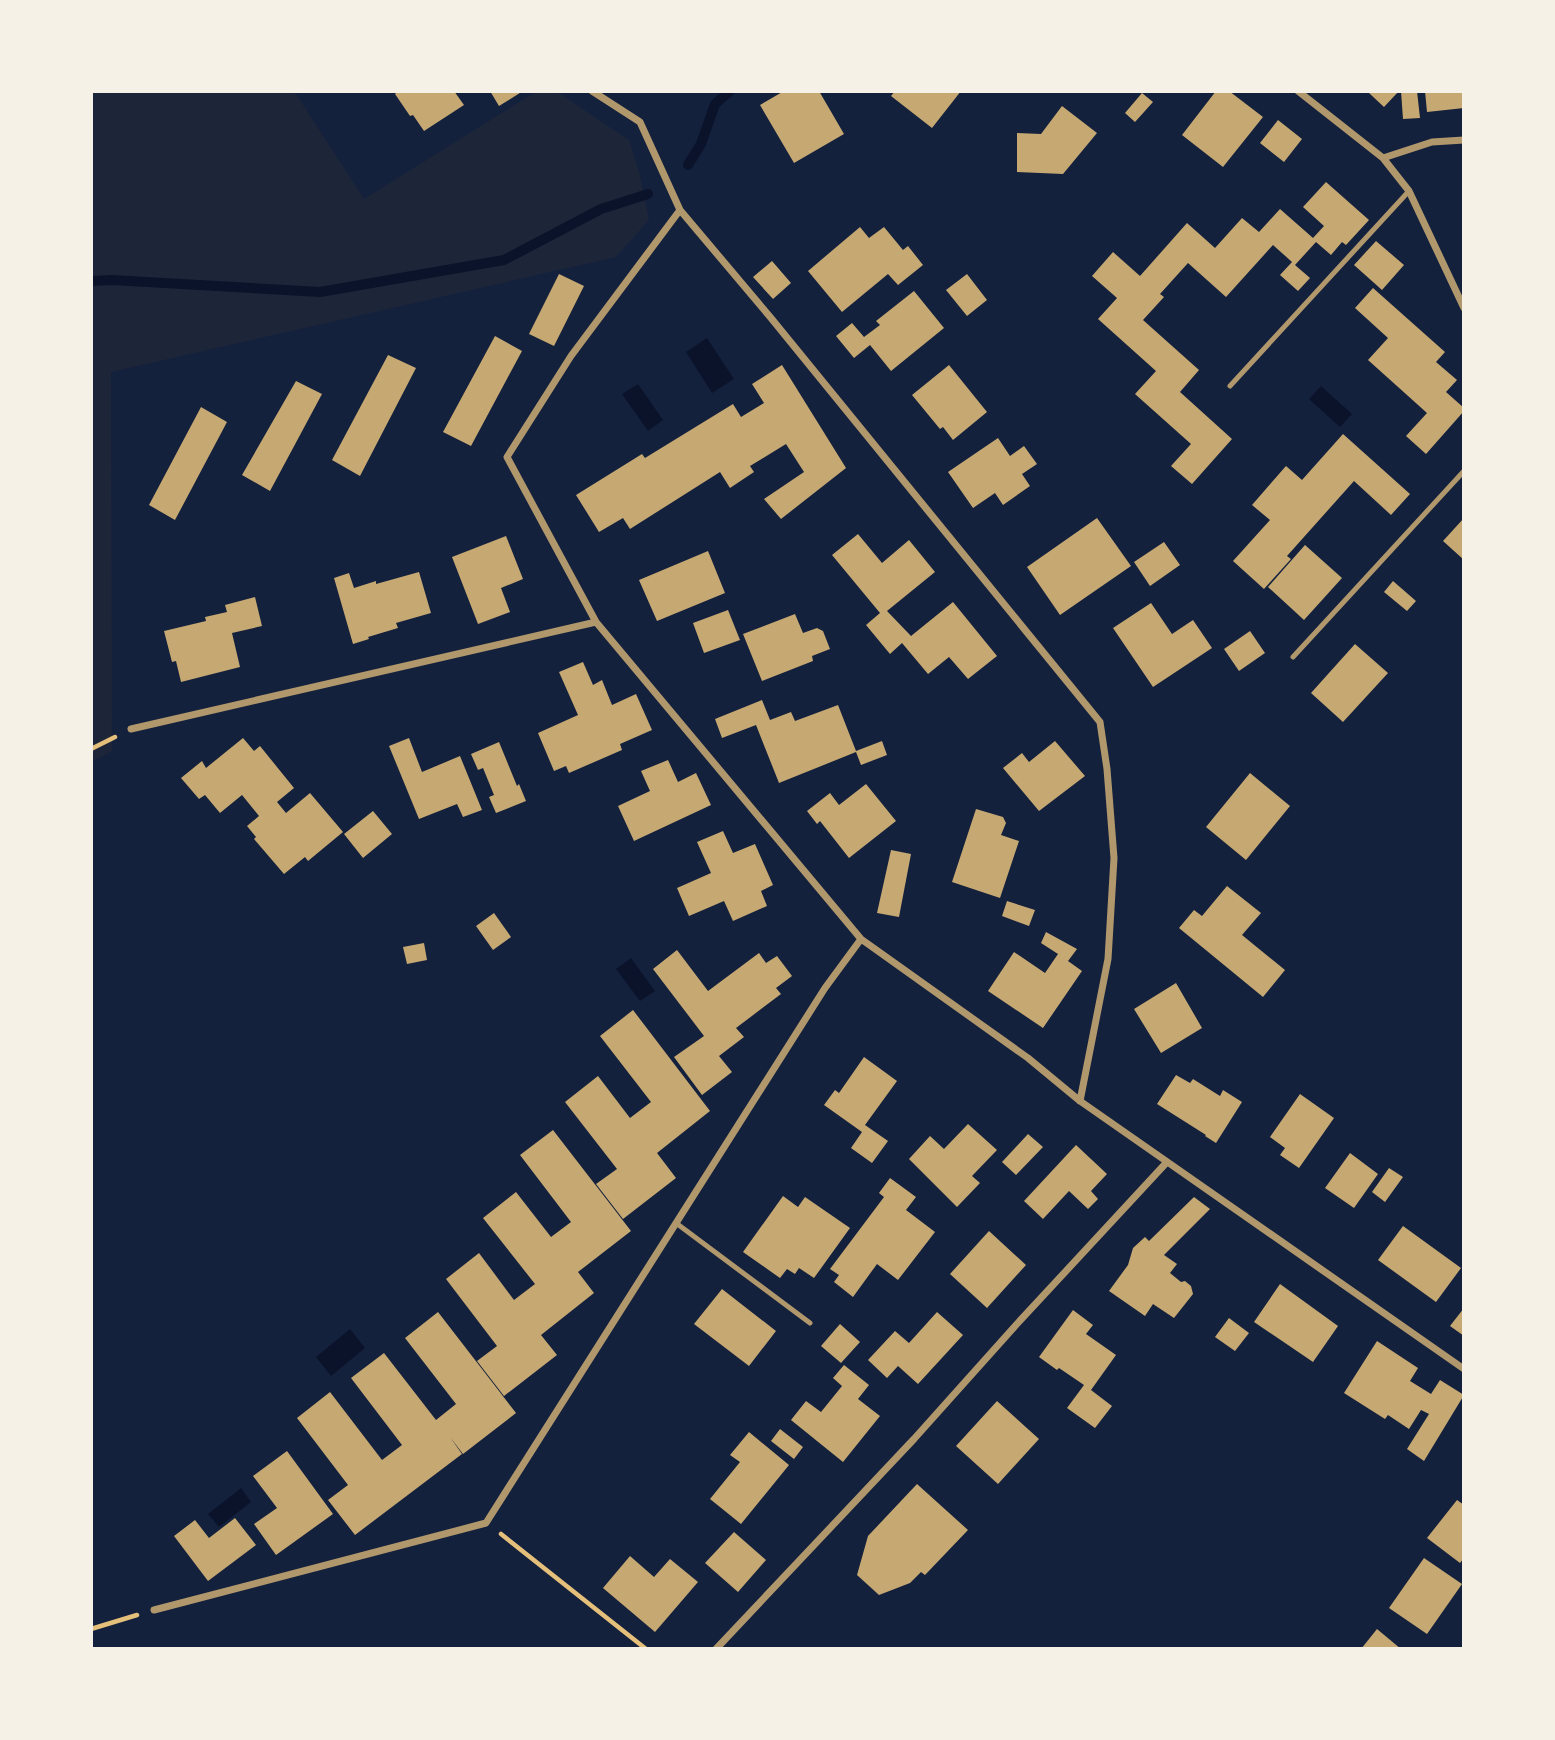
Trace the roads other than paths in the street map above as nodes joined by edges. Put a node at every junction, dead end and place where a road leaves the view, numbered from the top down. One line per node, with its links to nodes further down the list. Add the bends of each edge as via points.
1 (592, 91): 6 (street, via 640,122)
2 (1297, 91): 4 (street)
3 (1464, 140): 4 (street, via 1432,142)
4 (1383, 158): 5 (street)
5 (1409, 191): 7 (street); 8 (lane)
6 (680, 209): 10 (street, via 571,356 507,457); 14 (street, via 1100,722 1114,858 1108,959)
7 (1464, 309)
8 (1230, 386)
9 (1464, 471): 11 (lane)
10 (596, 621): 12 (street); 13 (street)
11 (1293, 657)
12 (131, 729)
13 (861, 939): 14 (street, via 1028,1058); 16 (street)
14 (1080, 1101): 15 (street)
15 (1167, 1163): 18 (street); 20 (street)
16 (676, 1223): 17 (lane); 19 (street, via 486,1523)
17 (810, 1323)
18 (1464, 1369)
19 (154, 1610)
20 (716, 1649)

